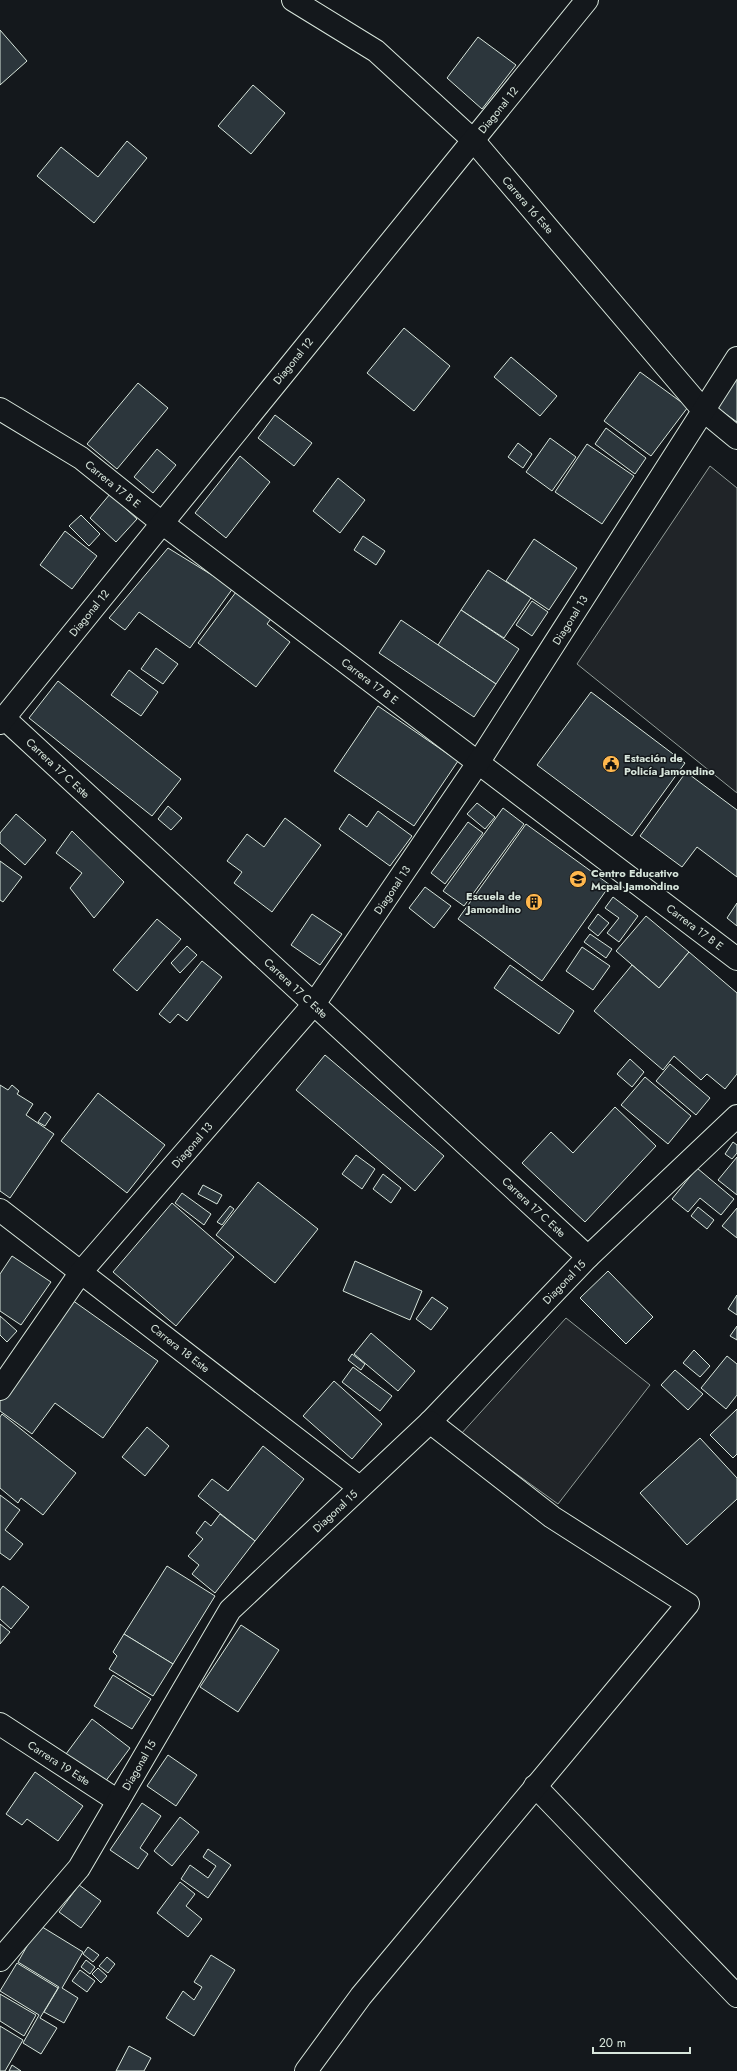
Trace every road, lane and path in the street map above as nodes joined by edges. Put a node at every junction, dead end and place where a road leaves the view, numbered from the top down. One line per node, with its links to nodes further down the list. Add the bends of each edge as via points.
1 (292, 0): 3 (street, Carrera 16 Este, via 376,51)
2 (587, 0): 3 (street, Diagonal 12)
3 (473, 140): 6 (street, Carrera 16 Este); 8 (street, Diagonal 12)
4 (737, 358): 6 (street, Diagonal 13)
5 (0, 409): 8 (street, Carrera 17 B E, via 81,458)
6 (704, 410): 7 (street, Carrera 16 Este); 10 (street, Diagonal 13)
7 (737, 438)
8 (162, 523): 9 (street, Diagonal 12); 10 (street, Carrera 17 B E)
9 (2, 720): 12 (street, Carrera 17 C Este)
10 (478, 763): 11 (street, Carrera 17 B E); 12 (street, Diagonal 13)
11 (737, 959)
12 (314, 1004): 15 (street, Carrera 17 C Este); 16 (street, Diagonal 13)
13 (737, 1116): 15 (street, Diagonal 15)
14 (0, 1210): 16 (street, Carrera 18 Este)
15 (588, 1257): 18 (street, Diagonal 15)
16 (81, 1272): 17 (street, Diagonal 13); 19 (street, Carrera 18 Este)
17 (0, 1389)
18 (430, 1422): 19 (street, Diagonal 15); 21 (street, via 552,1517 688,1604)
19 (360, 1487): 22 (street, Diagonal 15, via 230,1610)
20 (0, 1724): 22 (street, Carrera 19 Este)
21 (535, 1786): 24 (street); 25 (street, via 361,1996)
22 (118, 1801): 23 (street, Diagonal 15, via 80,1868)
23 (0, 1960)
24 (737, 1996)
25 (306, 2071)

